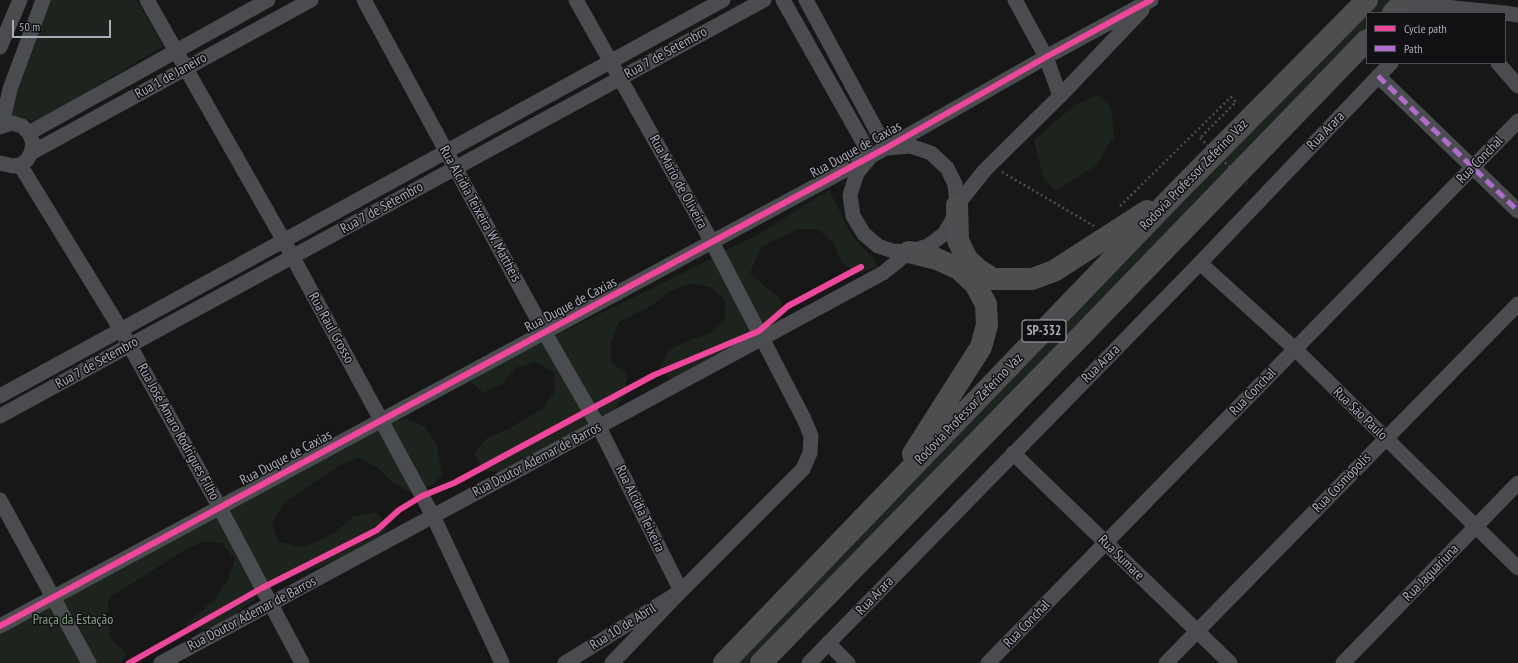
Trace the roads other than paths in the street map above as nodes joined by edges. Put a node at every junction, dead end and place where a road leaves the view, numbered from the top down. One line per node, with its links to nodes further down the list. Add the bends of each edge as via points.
1 (20, 0): 23 (street)
2 (44, 0): 33 (street)
3 (147, 0): 24 (street, Rua Raul Grosso)
4 (268, 0): 24 (street, Rua 1 de Janeiro)
5 (310, 0): 29 (street, Rua 1 de Janeiro)
6 (364, 0): 39 (street, Rua Alcidia Teixeira W. Mattheis)
7 (576, 0): 26 (street, Rua Mário de Oliveira)
8 (723, 0): 26 (street, Rua 7 de Setembro)
9 (764, 0): 31 (street, Rua 7 de Setembro)
10 (783, 0): 41 (street)
11 (806, 0): 38 (street)
12 (1015, 0): 25 (street)
13 (1151, 0): 25 (street, Rua Duque de Caxias); 34 (street)
14 (1367, 0): 45 (highway, Rodovia Professor Zeferino Vaz / SP-332)
15 (1406, 0): 17 (highway)
16 (1447, 8): 18 (street, via 1417,6); 19 (street)
17 (1394, 12)
18 (1402, 12)
19 (1493, 12)
20 (1506, 13): 21 (street)
21 (1518, 15)
22 (1366, 41): 86 (highway, Rodovia Professor Zeferino Vaz / SP-332)
23 (0, 46)
24 (176, 51): 29 (street, Rua Raul Grosso); 37 (street, Rua 1 de Janeiro)
25 (1046, 57): 34 (street); 38 (street, Rua Duque de Caxias)
26 (611, 62): 31 (street, Rua Mário de Oliveira); 39 (street, Rua 7 de Setembro)
27 (1390, 64): 30 (street, Rua Arara)
28 (1499, 64): 32 (street)
29 (186, 68): 40 (street, Rua 1 de Janeiro); 48 (street, Rua Raul Grosso)
30 (1378, 76): 43 (street); 52 (street, Rua Arara)
31 (620, 78): 44 (street, Rua 7 de Setembro); 49 (street, Rua Mário de Oliveira)
32 (1518, 86)
33 (5, 87): 36 (street)
34 (1060, 96): 46 (street, via 990,166)
35 (1518, 121): 43 (street, Rua Conchal)
36 (1, 126): 37 (street, via 12,123 22,126)
37 (30, 133): 40 (street, via 33,143)
38 (886, 148): 41 (street, Rua Duque de Caxias); 46 (street, via 910,146 931,153 947,168 955,184)
39 (446, 152): 44 (street, Rua Alcidia Teixeira W. Mattheis); 48 (street, Rua 7 de Setembro)
40 (31, 153): 42 (street, Rua 1 de Janeiro, via 27,160)
41 (871, 156): 49 (street, Rua Duque de Caxias); 50 (street, via 854,180 850,195 853,216 864,234 878,246 893,251)
42 (6, 165): 54 (street, Rua José Amaro Rodrigues Filho)
43 (1473, 167): 47 (street); 58 (street, Rua Conchal)
44 (455, 168): 51 (street, Rua 7 de Setembro); 55 (street, Rua Alcidia Teixeira W. Mattheis)
45 (1178, 191): 46 (highway, via 1054,271 1032,279 993,279 967,259 958,240); 66 (highway, Rodovia Professor Zeferino Vaz / SP-332)
46 (957, 205): 50 (street, via 944,234 928,246)
47 (1518, 211)
48 (284, 241): 51 (street, Rua Raul Grosso); 54 (street, Rua 7 de Setembro)
49 (712, 242): 55 (street, Rua Duque de Caxias); 56 (street, Rua Mário de Oliveira)
50 (909, 252): 56 (street, Rua Doutor Ademar de Barros, via 883,273); 66 (highway, via 938,259 959,269 975,284 986,304 986,325 980,347)
51 (292, 257): 57 (street, Rua 7 de Setembro); 61 (street, Rua Raul Grosso)
52 (1200, 263): 58 (street, Rua São Paulo); 64 (street, Rua Arara)
53 (1518, 304): 63 (street, Rua Cosmópolis)
54 (121, 330): 57 (street, Rua José Amaro Rodrigues Filho); 59 (street, Rua 7 de Setembro)
55 (545, 333): 61 (street, Rua Duque de Caxias); 62 (street, Rua Alcidia Teixeira W. Mattheis)
56 (763, 338): 62 (street, Rua Doutor Ademar de Barros); 73 (street, Rua Mário de Oliveira, via 811,436 810,453 803,470)
57 (130, 345): 60 (street, Rua 7 de Setembro); 68 (street, Rua José Amaro Rodrigues Filho)
58 (1295, 350): 63 (street, Rua São Paulo); 71 (street, Rua Conchal)
59 (0, 396)
60 (0, 416)
61 (382, 420): 68 (street, Rua Duque de Caxias); 69 (street, Rua Raul Grosso)
62 (599, 427): 69 (street, Rua Doutor Ademar de Barros); 73 (street, Rua Alcidia Teixeira)
63 (1386, 439): 70 (street, Rua São Paulo); 77 (street, Rua Cosmópolis)
64 (1013, 453): 71 (street, Rua Sumare); 78 (street, Rua Arara)
65 (1518, 483): 70 (street, Rua Jaguariuna)
66 (883, 499): 85 (highway, Rodovia Professor Zeferino Vaz / SP-332)
67 (0, 500): 74 (street)
68 (220, 508): 74 (street, Rua Duque de Caxias); 75 (street, Rua José Amaro Rodrigues Filho)
69 (434, 516): 75 (street, Rua Doutor Ademar de Barros); 82 (street, Rua Raul Grosso)
70 (1476, 527): 72 (street, Rua São Paulo); 92 (street, Rua Jaguariuna)
71 (1106, 543): 77 (street, Rua Sumare); 89 (street, Rua Conchal)
72 (1518, 568)
73 (681, 591): 83 (street, Rua 10 de Abril); 84 (street)
74 (53, 598): 76 (street, Rua Duque de Caxias); 79 (street)
75 (271, 604): 80 (street, Rua Doutor Ademar de Barros); 81 (street, Rua José Amaro Rodrigues Filho)
76 (0, 626)
77 (1197, 632): 90 (street, Rua Cosmópolis); 91 (street, Rua Sumare)
78 (828, 643): 87 (street, Rua Arara); 88 (street)
79 (89, 663)
80 (161, 663)
81 (302, 663)
82 (502, 663)
83 (565, 663)
84 (612, 663)
85 (724, 663)
86 (761, 663)
87 (809, 663)
88 (848, 663)
89 (988, 663)
90 (1166, 663)
91 (1230, 663)
92 (1343, 663)

